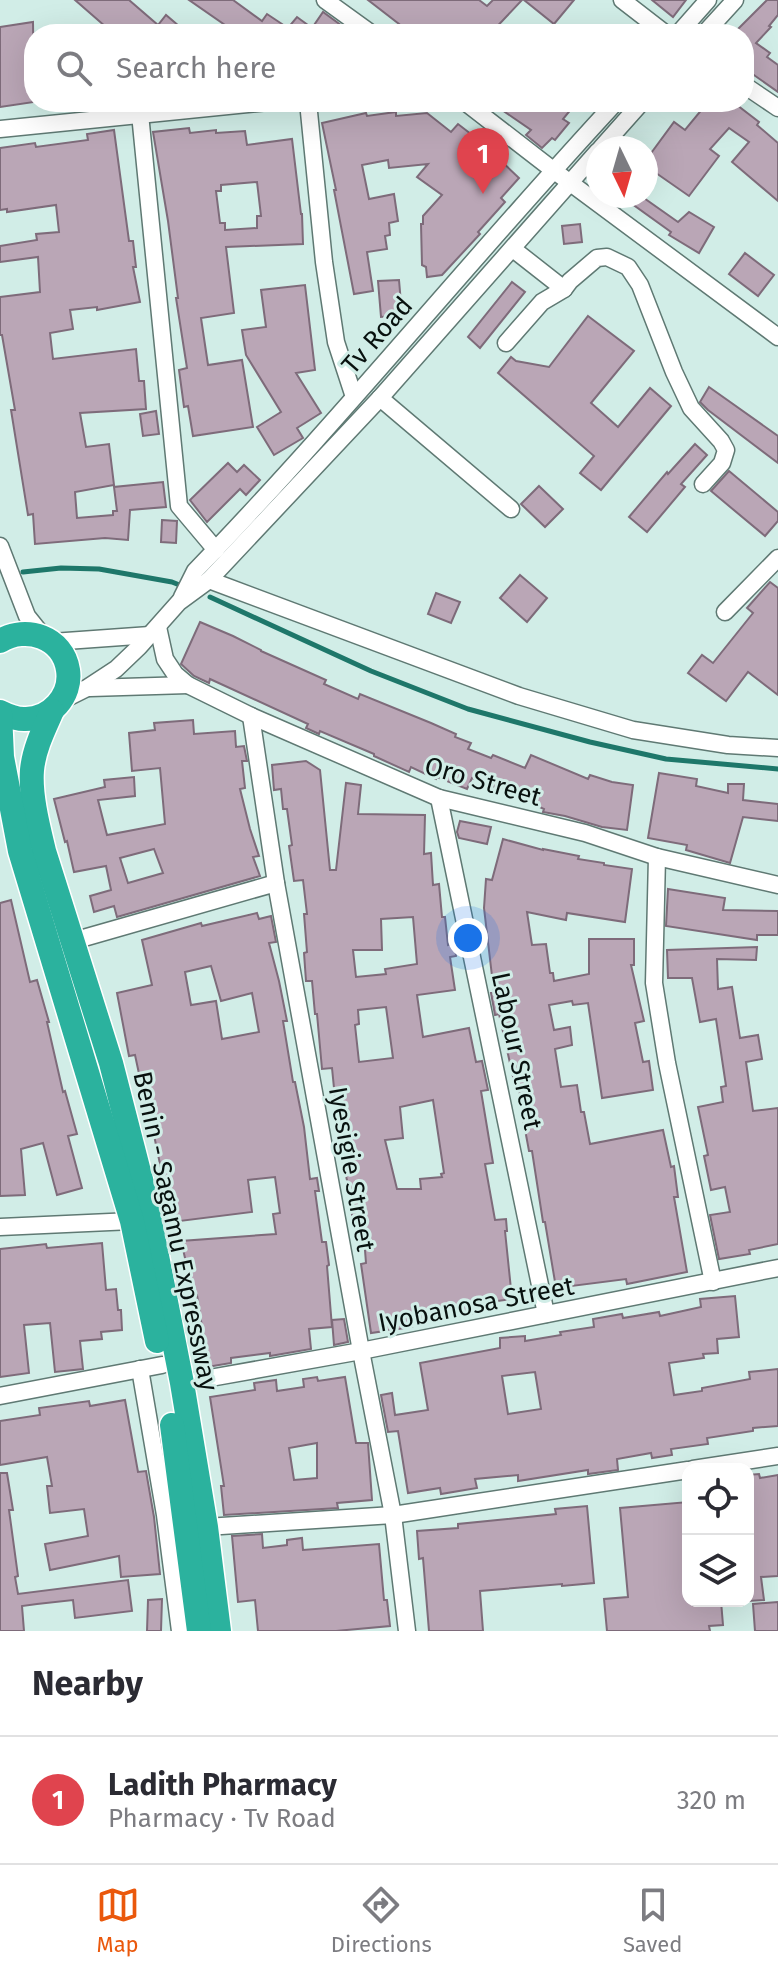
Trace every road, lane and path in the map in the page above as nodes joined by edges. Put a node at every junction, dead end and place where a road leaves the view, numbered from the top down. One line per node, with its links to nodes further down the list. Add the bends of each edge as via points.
1 (325, 0): 5 (street)
2 (622, 0): 6 (street)
3 (708, 0): 7 (street)
4 (735, 0): 8 (street)
5 (358, 24)
6 (653, 24)
7 (687, 24)
8 (713, 24)
9 (754, 92): 10 (street)
10 (778, 108)
11 (161, 112): 16 (street)
12 (309, 112): 26 (street, via 336,342)
13 (478, 112): 20 (street)
14 (607, 112): 20 (street, Tv Road)
15 (633, 112): 18 (street, Tv Road)
16 (140, 114): 17 (street); 31 (street, via 179,506)
17 (0, 129)
18 (612, 136)
19 (586, 164): 21 (street, Tv Road)
20 (553, 170): 21 (street); 26 (street, Tv Road)
21 (570, 182): 22 (street, Tv Road); 24 (street)
22 (513, 249): 23 (street); 27 (street, Tv Road)
23 (564, 289): 25 (street, via 542,302); 28 (street, via 597,258 628,267 691,408 726,450)
24 (778, 337)
25 (506, 343)
26 (354, 397): 31 (street, Tv Road)
27 (380, 398): 29 (street); 33 (street, Tv Road)
28 (703, 484)
29 (511, 509)
30 (0, 546): 38 (street, via 27,616)
31 (216, 550): 34 (street, Tv Road, via 195,571)
32 (778, 558): 35 (street)
33 (209, 580): 34 (street, Tv Road); 44 (street, via 534,700 633,730)
34 (179, 602): 36 (street, Tv Road)
35 (725, 612)
36 (154, 631): 38 (street); 39 (street, Oro Street, via 165,659); 40 (street, Tv Road, via 116,669)
37 (4, 636): 38 (highway, via 22,633)
38 (48, 639): 41 (highway, Benin - Sagamu Expressway, via 63,654 68,670 68,686)
39 (188, 685): 40 (street, Oro Street); 43 (street, Oro Street)
40 (87, 688): 41 (street, Tv Road)
41 (57, 706): 42 (highway, via 26,720); 51 (highway, Benin - Sagamu Expressway, via 32,770 44,851)
42 (0, 712): 47 (highway, via 2,757)
43 (251, 716): 45 (street, Oro Street); 49 (street, Iyesigie Street)
44 (778, 748)
45 (439, 798): 48 (street, Oro Street, via 585,833); 56 (street, Labour Street)
46 (0, 807): 47 (highway)
47 (20, 851): 52 (highway)
48 (657, 857): 50 (street, Oro Street); 55 (street, via 654,983)
49 (276, 883): 51 (street); 57 (street, Iyesigie Street)
50 (778, 885)
51 (73, 941): 59 (highway, Benin - Sagamu Expressway, via 145,1195)
52 (132, 1221): 53 (street); 58 (highway)
53 (0, 1227)
54 (778, 1268): 55 (street, Iyobanosa Street)
55 (713, 1282): 56 (street, Iyobanosa Street)
56 (546, 1314): 57 (street, Iyobanosa Street)
57 (361, 1351): 59 (street, Iyobanosa Street); 64 (street, Iyesigie Street)
58 (151, 1367): 60 (street); 66 (street); 67 (highway, via 181,1486)
59 (182, 1383): 65 (highway, Benin - Sagamu Expressway)
60 (0, 1396)
61 (778, 1456): 62 (street)
62 (731, 1463)
63 (682, 1470): 64 (street)
64 (393, 1515): 65 (street); 69 (street, Iyesigie Street)
65 (206, 1527): 68 (highway, Benin - Sagamu Expressway)
66 (180, 1631)
67 (199, 1631)
68 (219, 1631)
69 (407, 1631)

